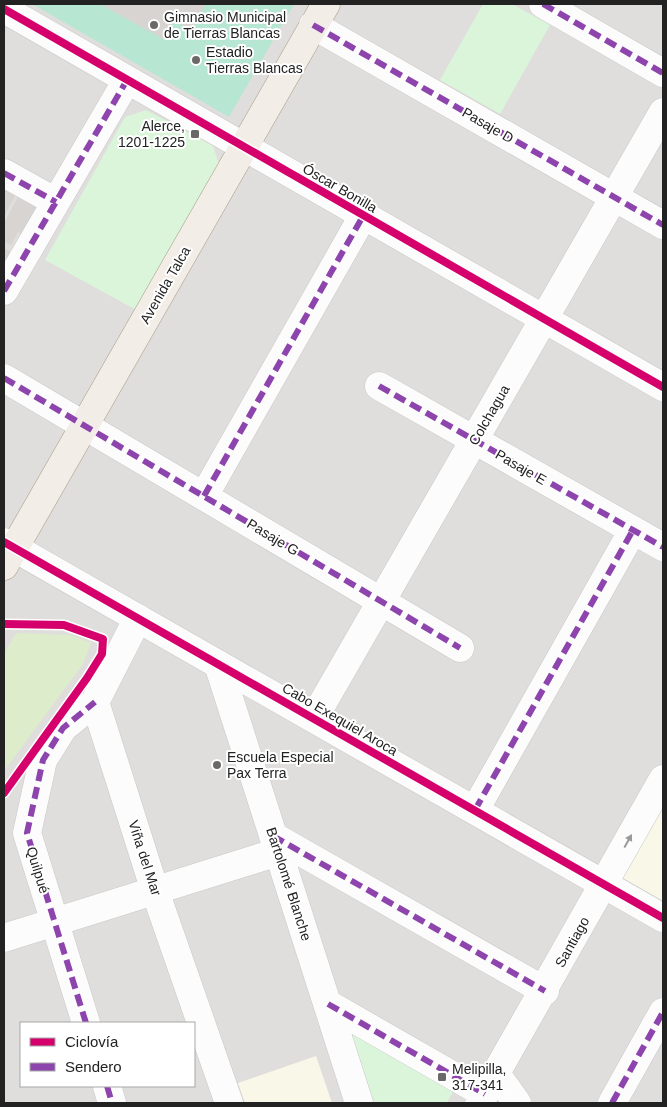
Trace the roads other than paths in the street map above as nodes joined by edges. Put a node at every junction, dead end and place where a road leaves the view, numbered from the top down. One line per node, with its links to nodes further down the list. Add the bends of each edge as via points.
1 (543, 4): 4 (street)
2 (4, 9): 5 (street, Óscar Bonilla)
3 (319, 15): 7 (main road, Avenida Talca); 9 (street, Pasaje D)
4 (663, 73)
5 (127, 80): 7 (street, Óscar Bonilla); 10 (street)
6 (663, 112): 9 (street, Colchagua)
7 (244, 147): 11 (street, Óscar Bonilla); 18 (main road, Avenida Talca)
8 (4, 173): 10 (street)
9 (614, 197): 12 (street, Pasaje D); 14 (street, Colchagua)
10 (56, 202): 13 (street)
11 (363, 216): 14 (street, Óscar Bonilla); 20 (street)
12 (663, 225)
13 (4, 291)
14 (544, 319): 17 (street, Óscar Bonilla); 19 (street, Colchagua)
15 (4, 378): 18 (street, Pasaje G)
16 (379, 386): 19 (street, Pasaje E)
17 (663, 387)
18 (85, 425): 20 (street, Pasaje G); 23 (main road, Avenida Talca)
19 (474, 440): 21 (street, Pasaje E); 24 (street, Colchagua)
20 (204, 496): 24 (street, Pasaje G)
21 (633, 530): 22 (street, Pasaje E); 31 (street)
22 (663, 548)
23 (7, 552): 25 (street, Cabo Exequiel Aroca)
24 (381, 601): 26 (street, Pasaje G); 29 (street, Colchagua)
25 (138, 618): 27 (street, Cabo Exequiel Aroca); 28 (street)
26 (460, 648)
27 (218, 664): 29 (street, Cabo Exequiel Aroca); 32 (street, Bartolomé Blanche)
28 (94, 702): 34 (street, Viña del Mar); 36 (street, Quilpué, via 64,728 43,760 27,833)
29 (314, 718): 31 (street, Cabo Exequiel Aroca)
30 (663, 779): 33 (street, Santiago, one-way to 30)
31 (475, 810): 33 (street, Cabo Exequiel Aroca)
32 (276, 844): 34 (street); 38 (street); 39 (street, Bartolomé Blanche)
33 (604, 884): 35 (street, Cabo Exequiel Aroca); 38 (street, Santiago)
34 (155, 890): 36 (street); 45 (street, Viña del Mar)
35 (663, 918)
36 (54, 922): 37 (street); 41 (street, Quilpué)
37 (4, 938)
38 (545, 991): 43 (street, Santiago)
39 (328, 1004): 43 (street); 46 (street, Bartolomé Blanche)
40 (663, 1012): 48 (street)
41 (86, 1022)
42 (107, 1087): 44 (street)
43 (487, 1091): 47 (street)
44 (112, 1103)
45 (228, 1103)
46 (359, 1103)
47 (517, 1103)
48 (612, 1103)

